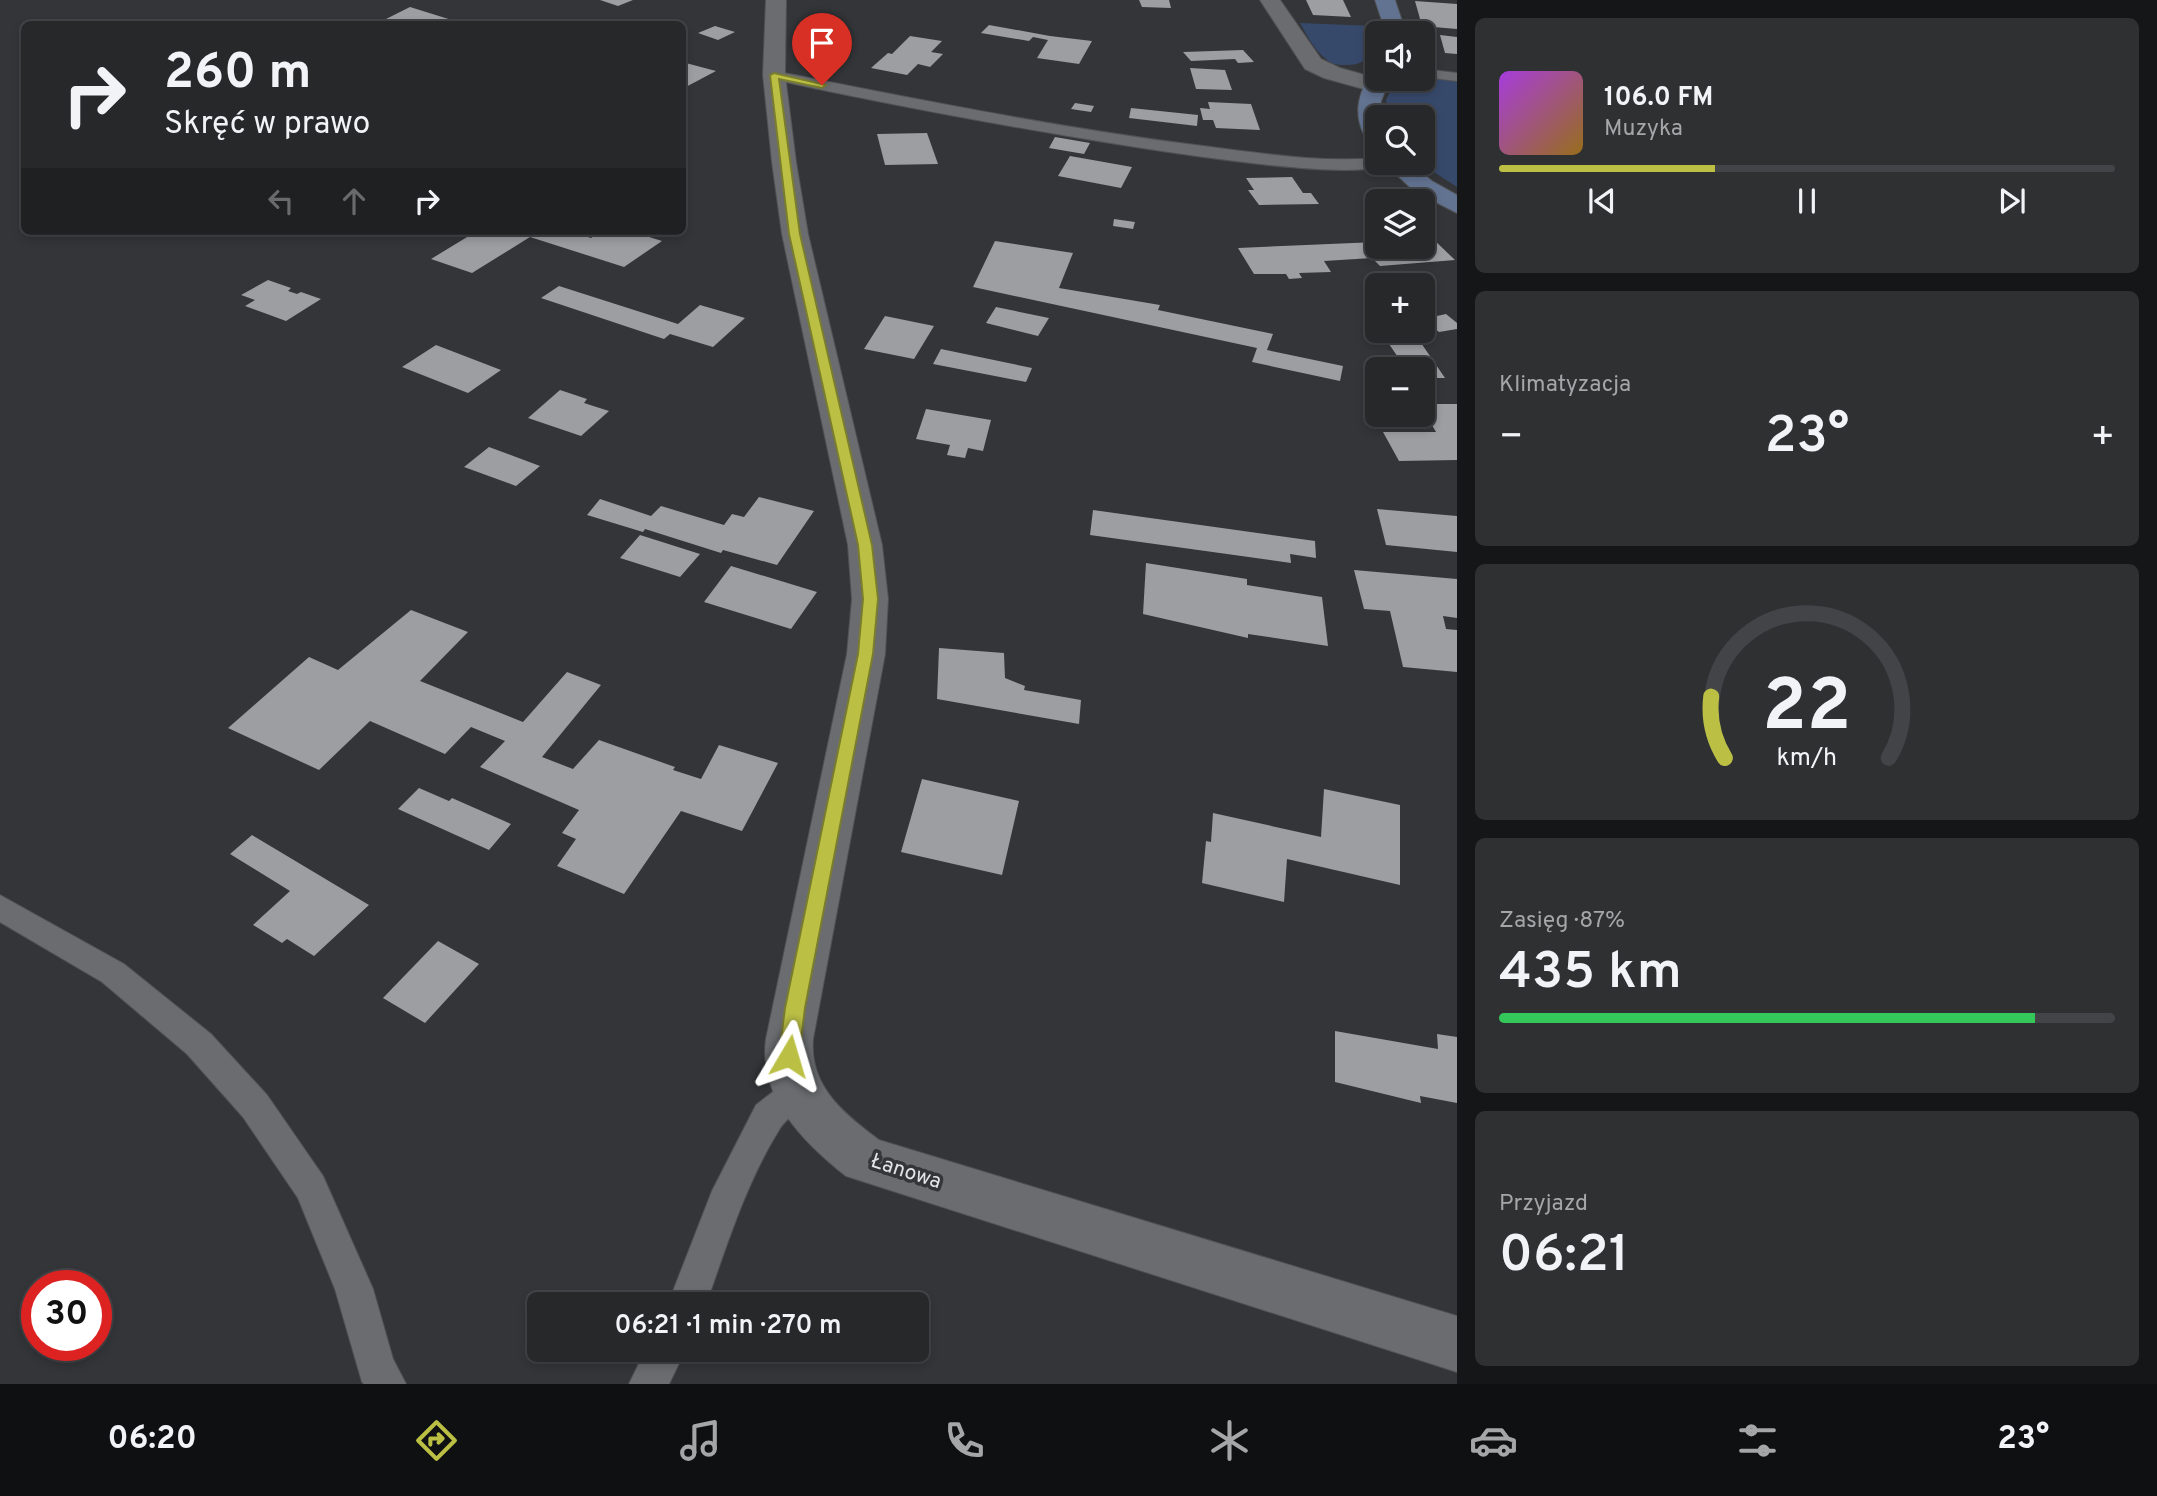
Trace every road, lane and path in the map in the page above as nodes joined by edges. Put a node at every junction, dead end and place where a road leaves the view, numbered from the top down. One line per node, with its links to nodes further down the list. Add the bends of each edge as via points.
1 (776, 0): 6 (street, Łanowa)
2 (1270, 0): 8 (street, via 1313,64)
3 (1385, 0): 4 (street)
4 (1392, 21)
5 (1435, 74): 7 (lane)
6 (774, 75): 9 (lane, via 1164,145); 13 (street, Łanowa, via 795,234 865,545 870,599 866,654 795,1008 789,1056)
7 (1457, 77)
8 (1365, 80)
9 (1365, 163)
10 (1410, 175): 11 (street)
11 (1457, 205)
12 (0, 907): 17 (lane, via 113,973 199,1044 255,1106 311,1188 354,1289 376,1368)
13 (799, 1092): 14 (lane, via 768,1116 725,1203); 15 (street, Łanowa, via 823,1128 864,1160)
14 (692, 1292)
15 (1457, 1344)
16 (660, 1362): 18 (lane)
17 (387, 1384)
18 (648, 1384)

